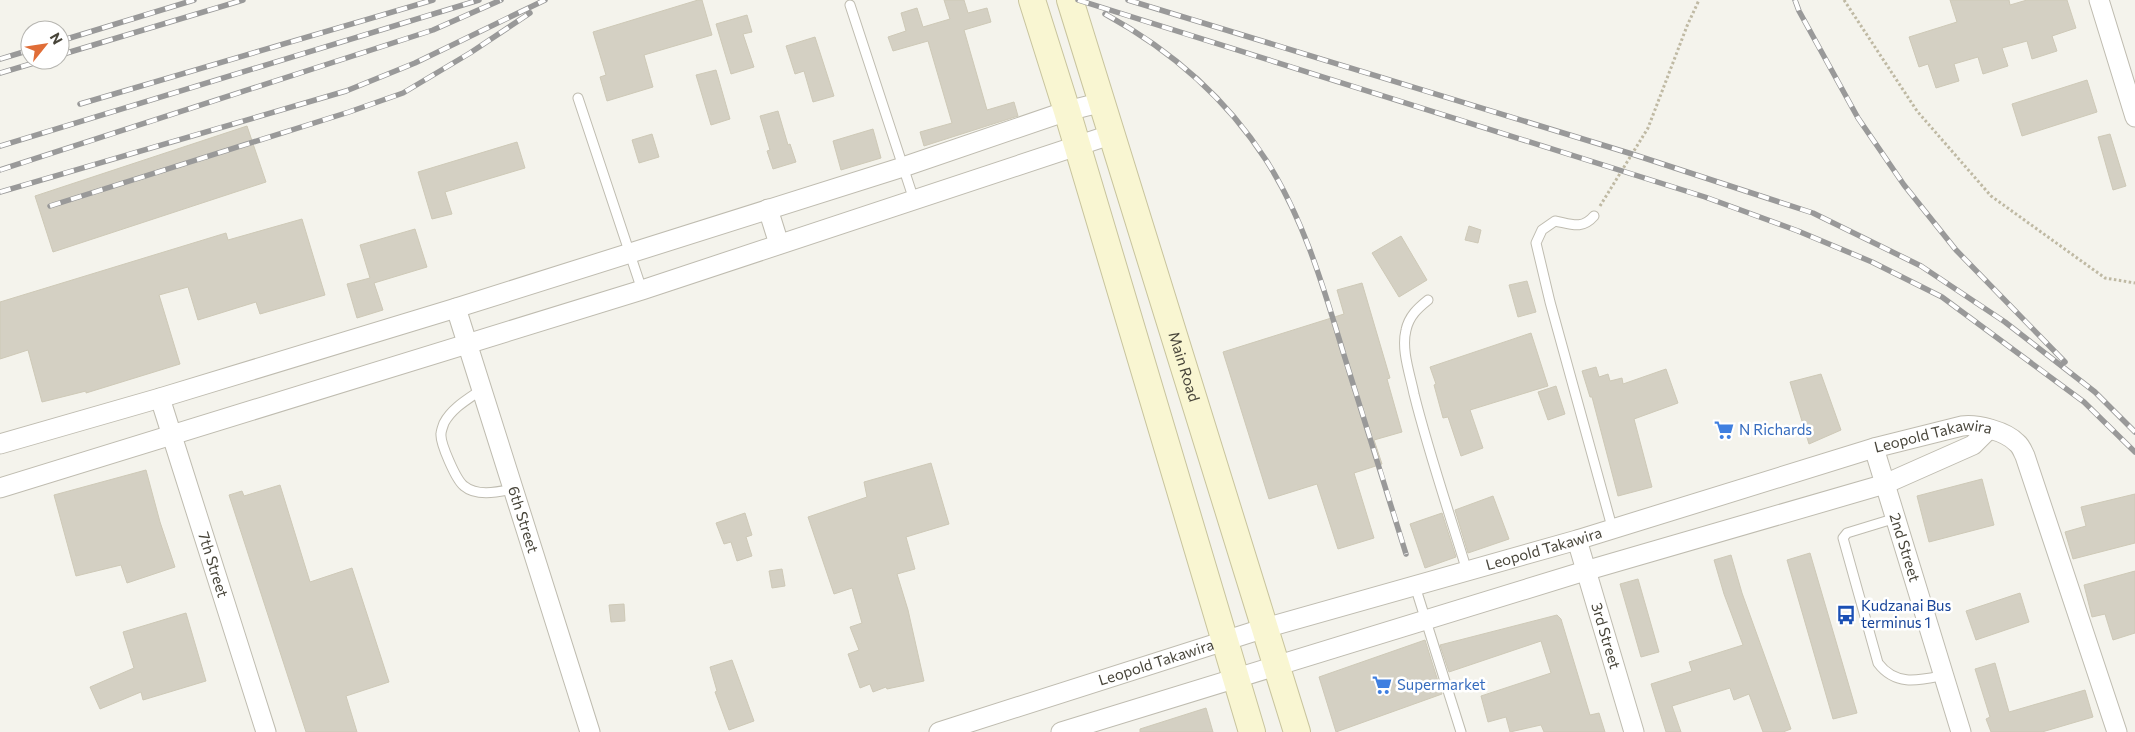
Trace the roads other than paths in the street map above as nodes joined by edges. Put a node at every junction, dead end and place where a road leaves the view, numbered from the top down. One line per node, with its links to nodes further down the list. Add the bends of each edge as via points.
1 (1032, 0): 7 (main road)
2 (1070, 0): 6 (main road, Main Road)
3 (2099, 0): 8 (street)
4 (850, 5): 11 (lane)
5 (578, 98): 16 (lane)
6 (1103, 102): 7 (street); 9 (main road, Main Road)
7 (1067, 112): 10 (main road); 11 (street)
8 (2135, 117)
9 (1113, 134): 10 (street); 21 (main road, Main Road)
10 (1077, 146): 12 (street); 22 (main road)
11 (903, 166): 12 (lane); 13 (street)
12 (914, 200): 15 (street)
13 (768, 209): 15 (street); 16 (street)
14 (1594, 216): 33 (lane, via 1588,223 1578,226 1555,221 1542,230 1536,243)
15 (779, 244): 17 (street)
16 (628, 252): 17 (lane); 19 (street)
17 (642, 290): 20 (street)
18 (1428, 300): 35 (lane, via 1411,316 1405,347 1424,432)
19 (456, 308): 20 (street, 6th Street); 24 (street)
20 (466, 343): 23 (street, 6th Street); 26 (street)
21 (1181, 360): 22 (main road); 39 (main road, Main Road)
22 (1144, 368): 40 (main road)
23 (481, 390): 31 (street, 6th Street); 31 (lane, via 457,407 445,422 440,436 453,470 464,487 494,493)
24 (160, 398): 26 (street, 7th Street); 27 (street)
25 (1989, 429): 28 (street, Leopold Takawira, via 1962,426); 29 (street, Leopold Takawira, via 1973,445); 53 (street, via 2013,439 2025,456)
26 (172, 434): 30 (street); 44 (street, 7th Street)
27 (0, 444)
28 (1874, 448): 29 (street, 2nd Street); 33 (street, Leopold Takawira)
29 (1885, 484): 32 (street, 2nd Street); 36 (street, Leopold Takawira)
30 (0, 488)
31 (513, 489): 45 (street, 6th Street)
32 (1896, 518): 42 (street, 2nd Street); 42 (lane, via 1843,538 1878,664 1894,677 1914,682)
33 (1612, 527): 34 (street, Leopold Takawira)
34 (1577, 540): 35 (street, Leopold Takawira); 36 (street, 3rd Street)
35 (1467, 571): 37 (street, Leopold Takawira)
36 (1585, 571): 38 (street, Leopold Takawira); 51 (street, 3rd Street)
37 (1415, 586): 38 (lane); 39 (street, Leopold Takawira)
38 (1426, 620): 41 (street, Leopold Takawira); 50 (lane)
39 (1265, 628): 40 (street, Leopold Takawira); 41 (main road, Main Road)
40 (1225, 642): 43 (main road); 46 (street, Leopold Takawira)
41 (1276, 666): 43 (street, Leopold Takawira); 49 (main road, Main Road)
42 (1945, 675): 52 (street, 2nd Street)
43 (1236, 679): 47 (street, Leopold Takawira); 48 (main road)
44 (266, 732)
45 (590, 732)
46 (939, 732)
47 (1061, 732)
48 (1252, 732)
49 (1297, 732)
50 (1461, 732)
51 (1634, 732)
52 (1961, 732)
53 (2117, 732)

